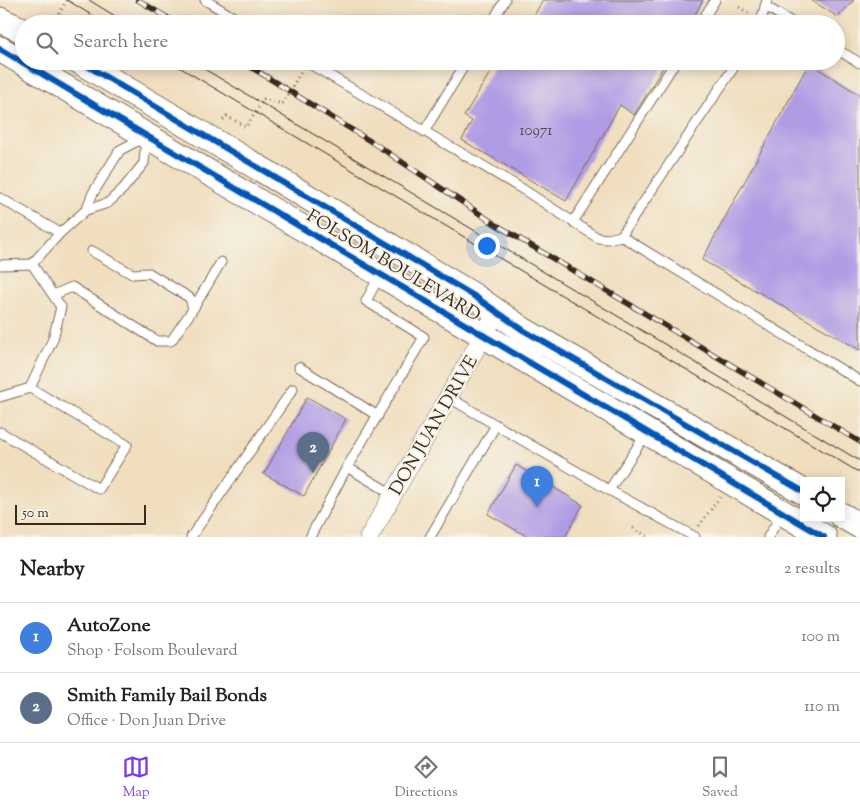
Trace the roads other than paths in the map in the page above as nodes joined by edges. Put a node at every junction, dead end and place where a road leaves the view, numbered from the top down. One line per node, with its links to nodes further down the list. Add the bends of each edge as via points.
1 (205, 0): 5 (lane)
2 (505, 0): 6 (lane)
3 (715, 0): 7 (lane)
4 (766, 3): 8 (lane)
5 (229, 15)
6 (496, 15)
7 (706, 15)
8 (783, 15)
9 (0, 20): 10 (main road)
10 (15, 27)
11 (0, 49): 13 (main road, FOLSOM BOULEVARD)
12 (845, 54): 14 (lane)
13 (15, 58)
14 (860, 63)
15 (35, 70): 22 (main road, FOLSOM BOULEVARD)
16 (94, 70): 25 (main road, FOLSOM BOULEVARD)
17 (321, 70): 21 (lane)
18 (462, 70): 21 (lane)
19 (670, 70): 26 (lane)
20 (732, 70): 28 (lane)
21 (425, 130): 26 (lane)
22 (146, 137): 24 (lane, via 120,150); 24 (lane, via 144,163 108,203); 25 (main road, via 180,136 311,215); 33 (main road, FOLSOM BOULEVARD)
23 (0, 198): 27 (lane)
24 (86, 210): 27 (lane)
25 (330, 210): 36 (main road, FOLSOM BOULEVARD, via 474,296)
26 (573, 222): 28 (lane, via 598,238)
27 (60, 233): 31 (lane)
28 (621, 236): 39 (lane)
29 (92, 251): 35 (lane, via 132,274 149,273 190,298)
30 (221, 262): 35 (lane)
31 (32, 264): 32 (lane); 34 (lane)
32 (0, 265)
33 (380, 274): 37 (main road, FOLSOM BOULEVARD); 44 (lane, via 366,301 424,337)
34 (53, 295): 35 (lane, via 72,287 157,341 171,341); 40 (lane, via 61,307 53,340)
35 (192, 309)
36 (496, 313): 37 (street, DON JUAN DRIVE); 50 (main road, FOLSOM BOULEVARD)
37 (484, 336): 43 (street, DON JUAN DRIVE); 47 (main road, FOLSOM BOULEVARD)
38 (299, 367): 44 (lane)
39 (860, 380)
40 (30, 388): 42 (lane); 46 (lane, via 127,446 99,489)
41 (292, 389): 56 (lane)
42 (0, 397)
43 (448, 397): 45 (lane); 51 (street, DON JUAN DRIVE)
44 (378, 416): 48 (lane)
45 (496, 425): 49 (lane); 59 (lane)
46 (0, 432)
47 (647, 432): 49 (lane); 52 (main road, FOLSOM BOULEVARD)
48 (347, 467): 51 (lane); 57 (lane)
49 (609, 490): 55 (lane)
50 (800, 490)
51 (394, 495): 58 (street, DON JUAN DRIVE)
52 (783, 512): 60 (lane); 61 (main road, FOLSOM BOULEVARD)
53 (845, 517): 54 (main road)
54 (860, 526)
55 (693, 536)
56 (191, 537)
57 (310, 537)
58 (369, 537)
59 (430, 537)
60 (768, 537)
61 (824, 537)

